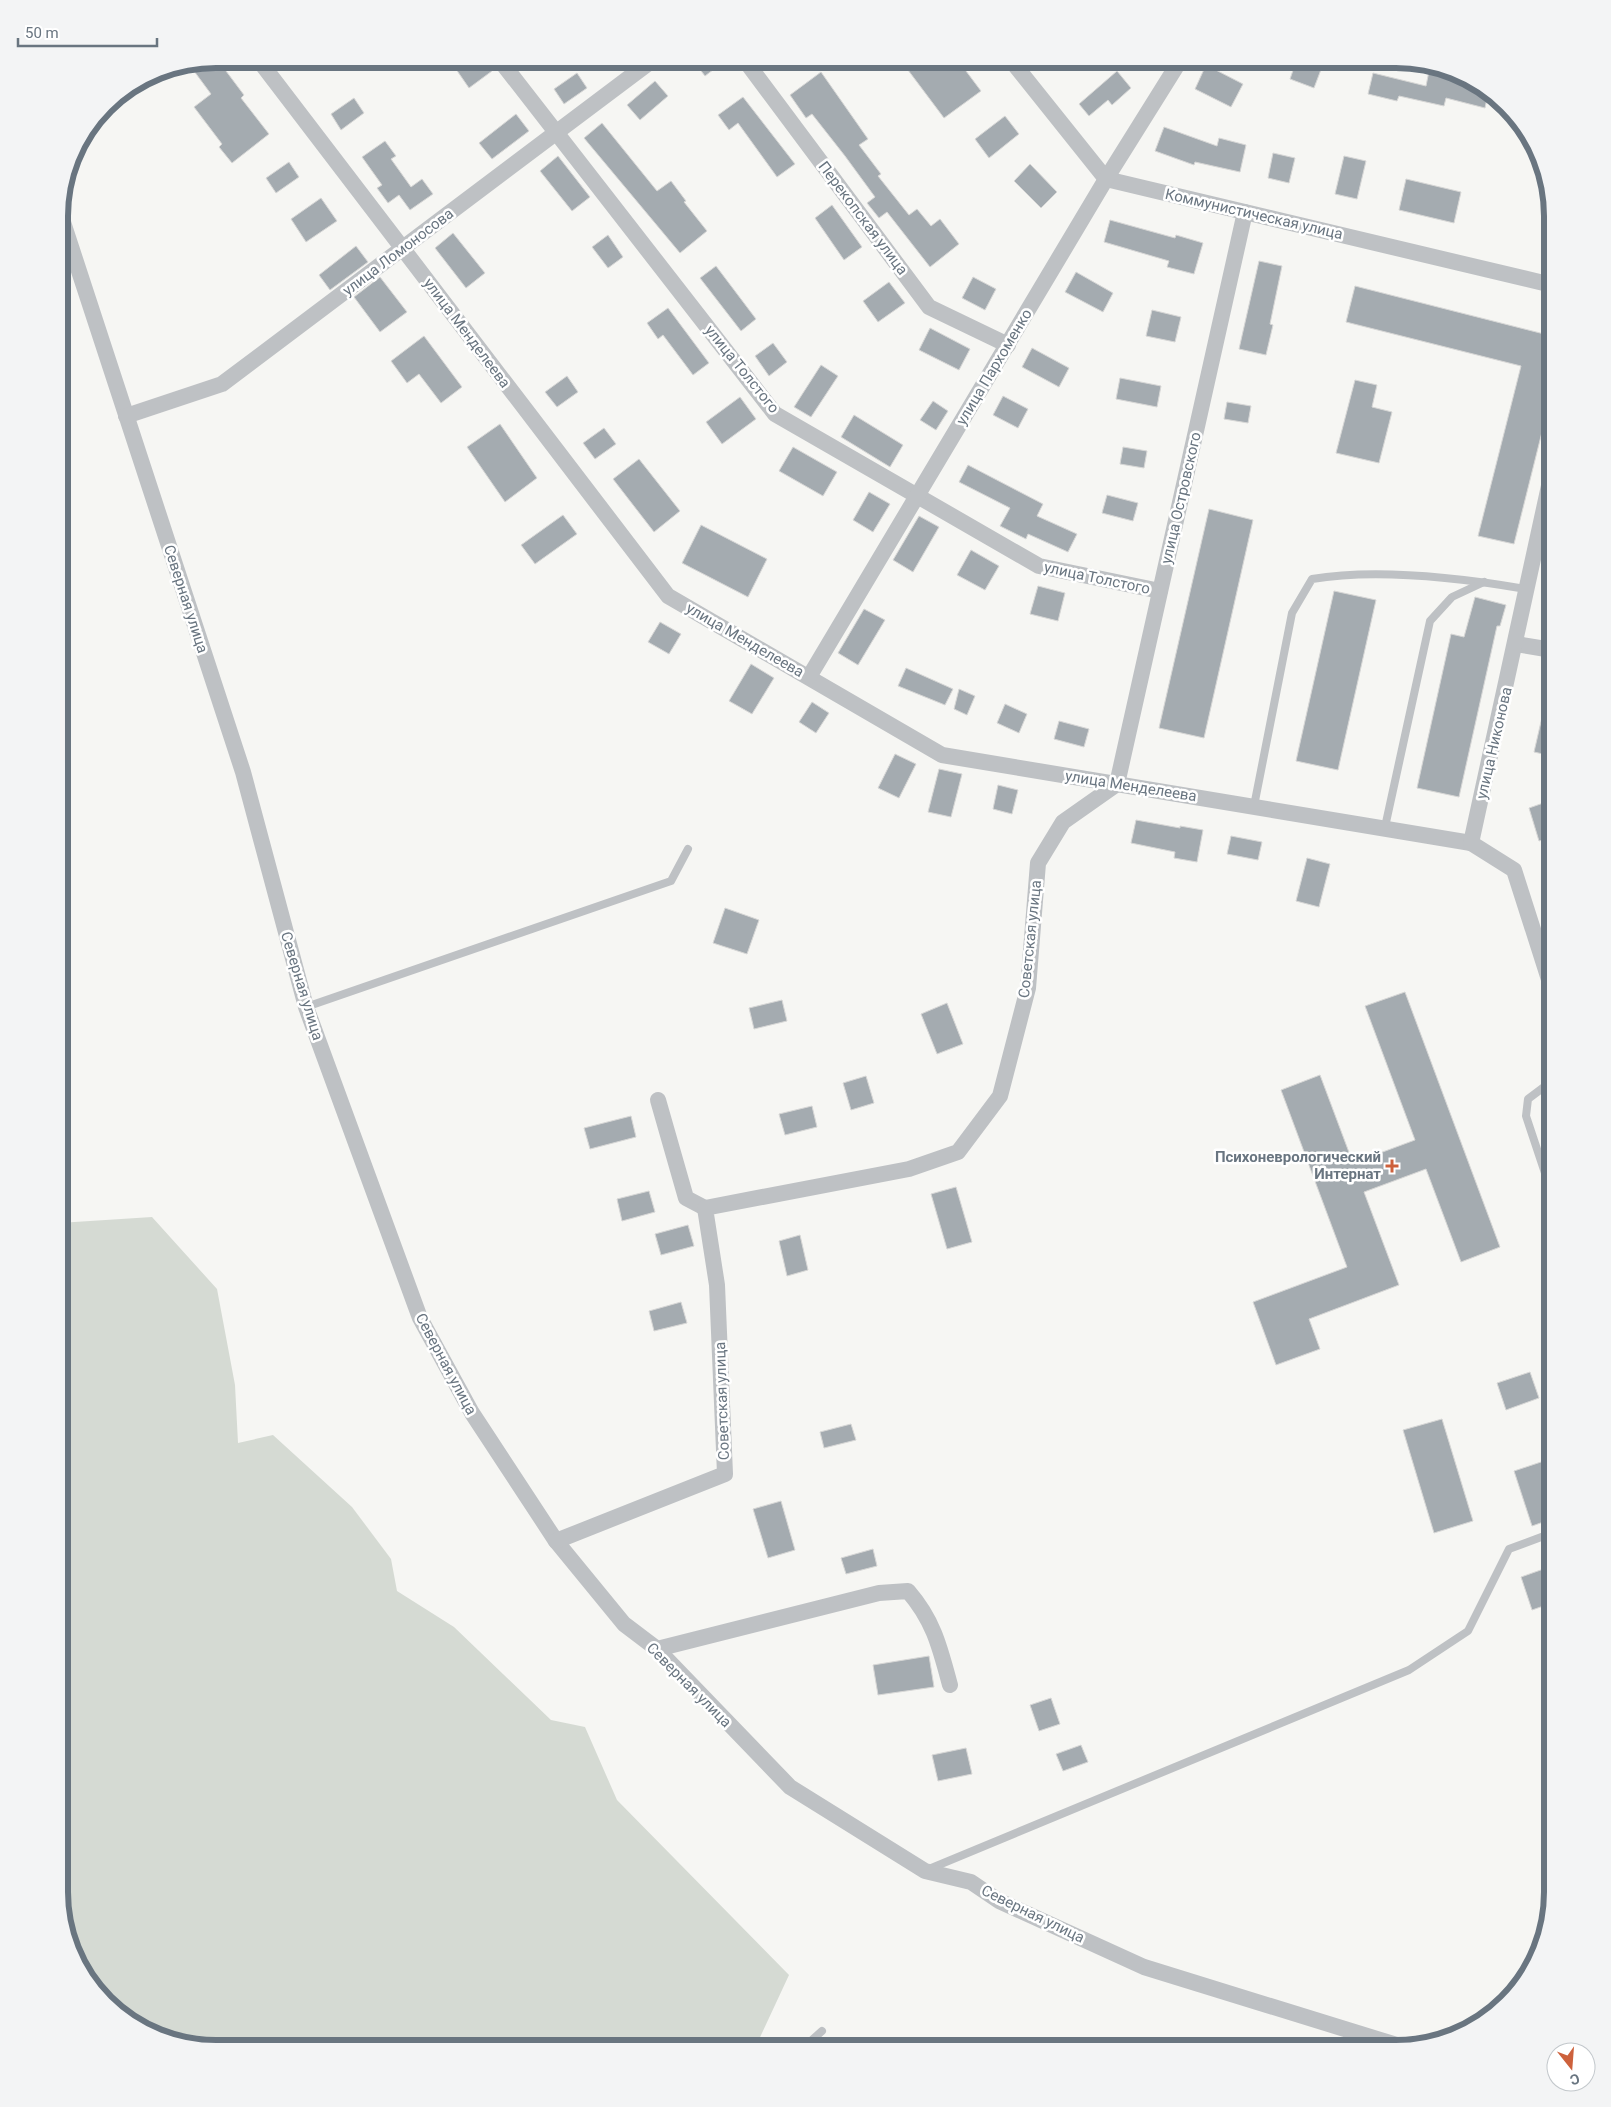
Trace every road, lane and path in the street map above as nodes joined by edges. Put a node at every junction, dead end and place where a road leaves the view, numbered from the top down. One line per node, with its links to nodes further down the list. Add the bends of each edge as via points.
1 (264, 67): 11 (street, улица Менделеева)
2 (505, 67): 7 (street, улица Толстого)
3 (643, 67): 7 (street, улица Ломоносова)
4 (750, 67): 13 (street, Перекопская улица, via 929,307)
5 (1017, 68): 8 (street)
6 (1175, 68): 8 (street, улица Пархоменко)
7 (556, 132): 11 (street, улица Ломоносова); 15 (street, улица Толстого, via 775,414)
8 (1106, 179): 9 (street, Коммунистическая улица); 13 (street, улица Пархоменко)
9 (1245, 212): 12 (street, Коммунистическая улица); 19 (street, улица Островского)
10 (68, 238): 14 (street, Северная улица)
11 (402, 249): 14 (street, улица Ломоносова, via 222,384); 22 (street, улица Менделеева, via 668,596)
12 (1544, 283)
13 (1008, 345): 15 (street, улица Пархоменко)
14 (126, 416): 29 (street, Северная улица, via 243,772)
15 (917, 496): 19 (street, улица Толстого, via 1039,566); 22 (street, улица Пархоменко)
16 (1544, 508): 18 (street, улица Никонова)
17 (1484, 582): 18 (lane); 24 (lane, via 1340,574 1312,579 1292,614); 25 (lane, via 1452,597 1430,621)
18 (1526, 589): 20 (street, улица Никонова)
19 (1160, 591): 23 (street, улица Островского)
20 (1516, 644): 21 (street); 26 (street, улица Никонова)
21 (1544, 649)
22 (809, 677): 23 (street, улица Менделеева, via 942,755)
23 (1118, 784): 24 (street, улица Менделеева); 33 (street, Советская улица, via 1062,822 1038,862 1028,988 1000,1096 958,1152 909,1168)
24 (1254, 806): 25 (street, улица Менделеева)
25 (1385, 827): 26 (street, улица Менделеева)
26 (1472, 842): 28 (street, via 1514,870)
27 (688, 849): 29 (lane, via 671,881)
28 (1544, 964)
29 (306, 1007): 35 (street, Северная улица, via 420,1318 472,1413)
30 (1544, 1087): 32 (lane, via 1528,1099 1526,1116)
31 (658, 1100): 33 (street, via 686,1198)
32 (1544, 1170)
33 (704, 1208): 35 (street, Советская улица, via 717,1285 725,1474)
34 (1544, 1536): 38 (lane, via 1509,1549 1468,1631 1409,1670)
35 (556, 1541): 36 (street, Северная улица, via 624,1624)
36 (656, 1649): 37 (street, via 879,1592 908,1591 925,1611); 38 (street, Северная улица, via 790,1787)
37 (950, 1685)
38 (925, 1871): 41 (street, Северная улица, via 971,1882 999,1901 1144,1967)
39 (822, 2030): 40 (lane)
40 (811, 2040)
41 (1380, 2040)

